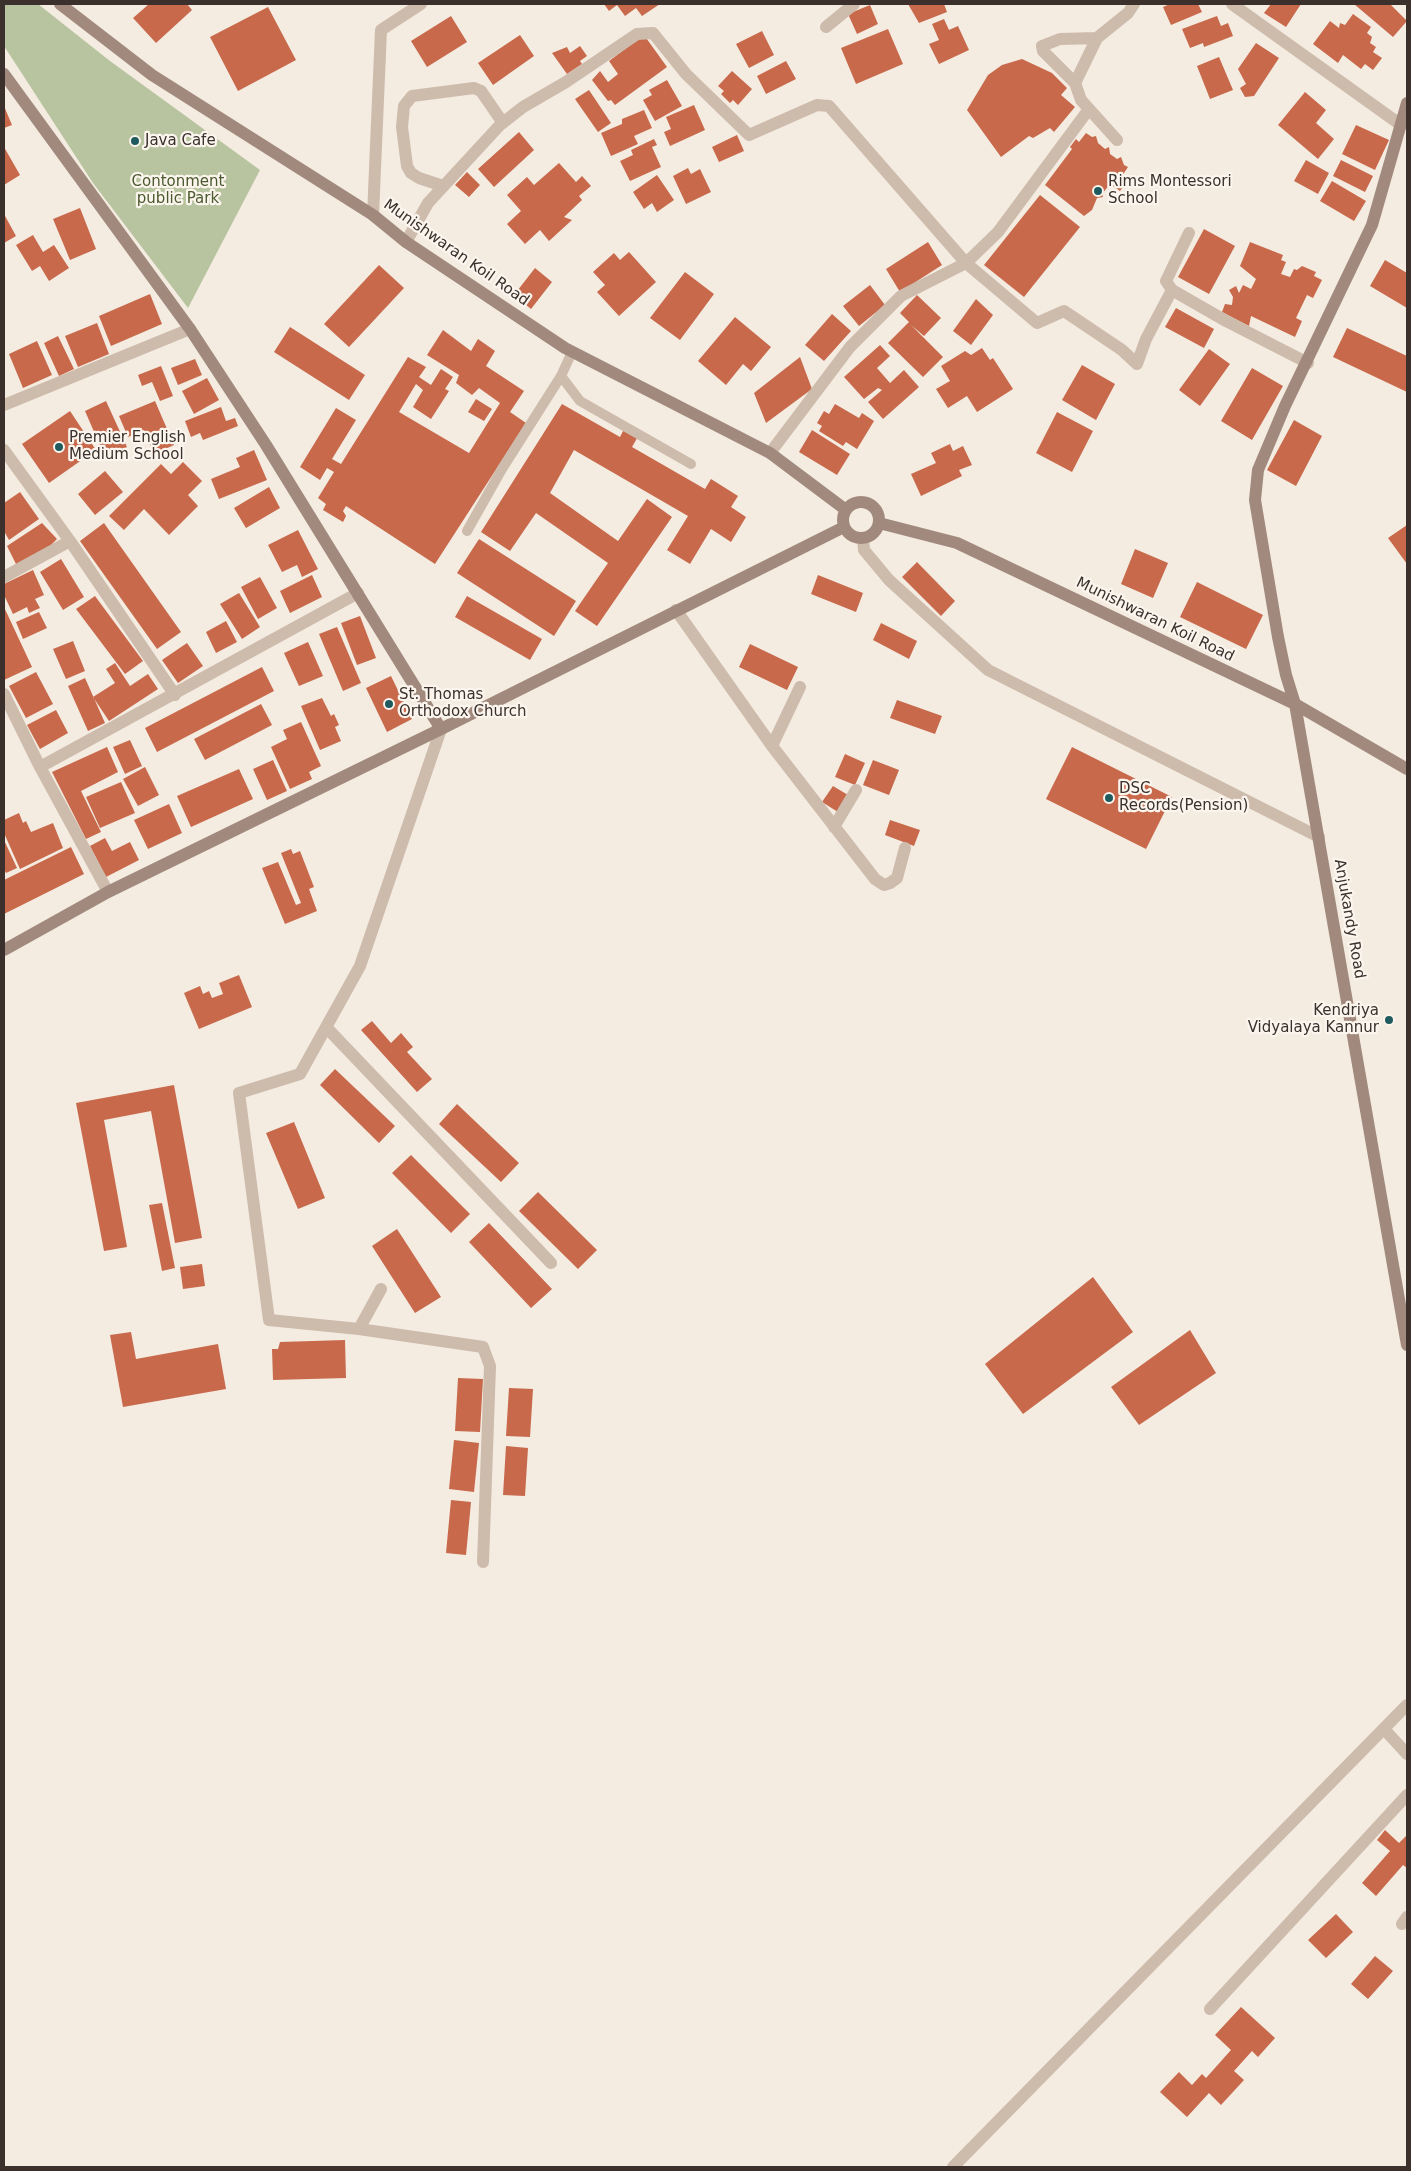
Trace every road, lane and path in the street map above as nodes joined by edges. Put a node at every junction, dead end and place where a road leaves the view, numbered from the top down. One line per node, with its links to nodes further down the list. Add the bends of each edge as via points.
1 (60, 4): 16 (street, Munishwaran Koil Road, via 152,75)
2 (421, 4): 16 (street, via 381,30)
3 (854, 4): 6 (street)
4 (1134, 4): 7 (street, via 1128,13)
5 (1232, 4): 13 (street)
6 (826, 27)
7 (1097, 38): 9 (street); 9 (street, via 1060,39 1042,46 1050,60)
8 (4, 74): 21 (street)
9 (1075, 83): 11 (street, via 1080,100)
10 (1407, 104): 13 (street, Anjukandy Road)
11 (1089, 109): 14 (street); 19 (street, via 998,232)
12 (503, 123): 15 (street); 15 (street, via 482,91 474,88 412,96 404,106 402,127 407,166 420,178); 19 (street, via 637,34 653,33 686,74 749,135 817,105 829,106)
13 (1401, 125): 23 (street, Anjukandy Road, via 1372,225)
14 (1117, 140)
15 (444, 186): 18 (street, via 428,204)
16 (373, 215): 18 (street, Munishwaran Koil Road)
17 (1189, 233): 20 (street, via 1166,281)
18 (406, 242): 22 (street, Munishwaran Koil Road)
19 (966, 263): 20 (street, via 1037,323 1064,311 1122,350 1137,364 1146,338); 27 (street, via 901,296 850,347)
20 (1172, 290): 23 (street)
21 (190, 329): 25 (street); 36 (street)
22 (572, 352): 24 (lane); 27 (street, Munishwaran Koil Road)
23 (1308, 362): 41 (street, Anjukandy Road, via 1285,406 1258,470 1255,486 1268,584)
24 (560, 376): 28 (lane, via 580,401); 32 (lane)
25 (4, 405)
26 (4, 450): 34 (street)
27 (770, 453): 29 (street, Munishwaran Koil Road)
28 (691, 464)
29 (846, 510): 30 (street, via 856,503 868,504 877,511); 31 (street)
30 (879, 523): 33 (street, via 874,533); 41 (street, Munishwaran Koil Road, via 957,543)
31 (844, 527): 33 (street, via 852,536); 37 (street)
32 (467, 531)
33 (863, 538): 48 (street, via 864,550 889,580 988,670)
34 (70, 542): 35 (street); 40 (street)
35 (4, 577)
36 (358, 592): 40 (street); 42 (street)
37 (676, 610): 42 (street); 43 (street)
38 (800, 687): 43 (street)
39 (4, 694): 44 (street)
40 (175, 695): 44 (street)
41 (1295, 704): 45 (street, Munishwaran Koil Road); 48 (street, Anjukandy Road)
42 (441, 729): 50 (street); 52 (street, via 360,966)
43 (772, 746): 47 (street)
44 (40, 767): 50 (street)
45 (1407, 769)
46 (856, 790): 47 (street)
47 (834, 827): 49 (street, via 884,885 897,878)
48 (1318, 837): 56 (street, Anjukandy Road)
49 (904, 848)
50 (108, 892): 51 (street)
51 (4, 950)
52 (326, 1027): 53 (street); 55 (street, via 300,1074 239,1093 269,1320)
53 (551, 1263)
54 (381, 1289): 55 (street)
55 (359, 1329): 57 (street, via 483,1347 490,1366)
56 (1407, 1346)
57 (483, 1562)
58 (1407, 1705): 59 (street)
59 (1384, 1729): 60 (street); 63 (street)
60 (1407, 1754)
61 (1407, 1795): 62 (street)
62 (1210, 2009)
63 (954, 2167)

